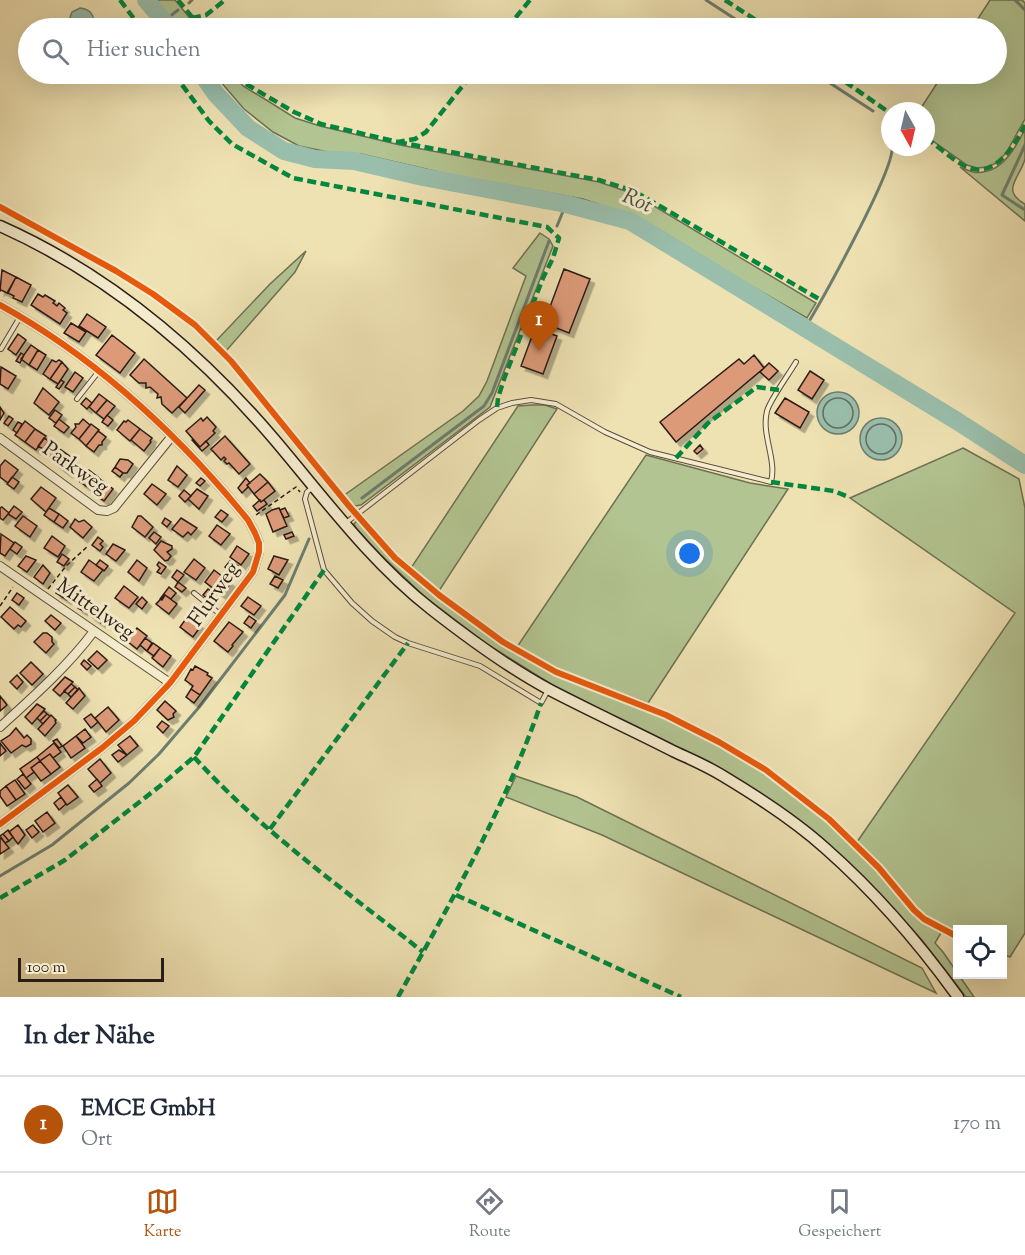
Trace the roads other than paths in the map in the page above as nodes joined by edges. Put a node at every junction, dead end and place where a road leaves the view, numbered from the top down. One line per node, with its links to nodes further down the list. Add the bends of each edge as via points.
1 (0, 226): 10 (main road, via 87,272 166,330 217,377)
2 (0, 305): 3 (street, Flurweg)
3 (20, 316): 4 (lane); 6 (street, Flurweg)
4 (1, 349)
5 (796, 362): 11 (lane, via 767,411 771,482 650,452 604,432 556,404 531,400 497,408)
6 (100, 370): 7 (lane); 8 (street, Flurweg)
7 (77, 399)
8 (172, 436): 9 (street, Parkweg, via 114,508 103,511); 14 (street, Flurweg, via 248,520 259,543 253,572)
9 (0, 438)
10 (313, 488): 11 (main road); 17 (lane, via 304,499 324,570 372,621 408,643 480,666 541,703)
11 (344, 524): 17 (main road, via 430,608 495,656)
12 (0, 566): 15 (street, Mittelweg)
13 (194, 593): 14 (lane)
14 (221, 615): 16 (street, Flurweg)
15 (94, 631): 16 (street, Mittelweg); 18 (street)
16 (170, 683): 19 (street, Flurweg, via 110,741)
17 (549, 689): 20 (main road, via 721,774 775,810 824,847 924,950)
18 (0, 727)
19 (0, 824)
20 (958, 997)

